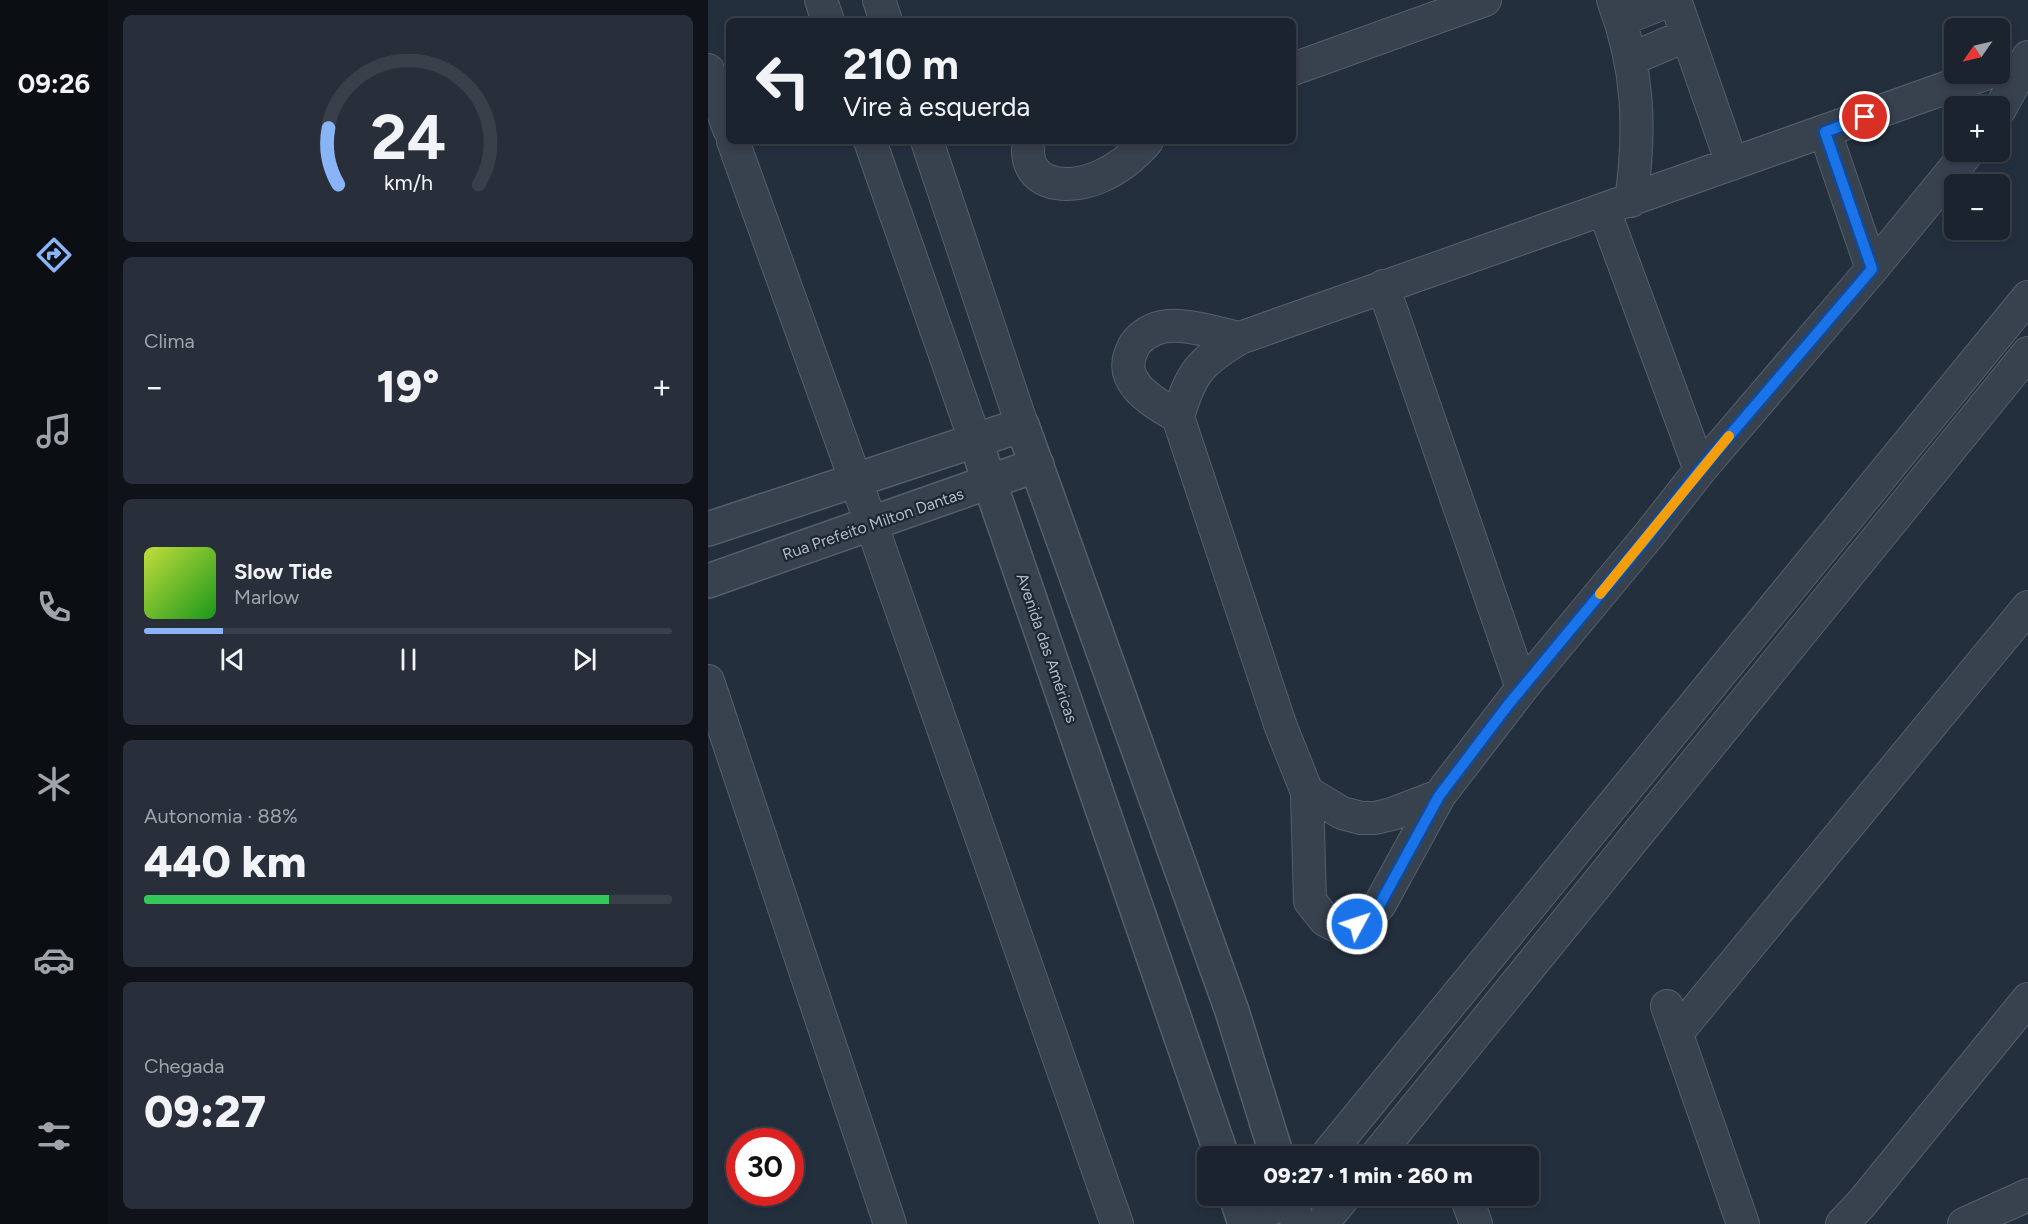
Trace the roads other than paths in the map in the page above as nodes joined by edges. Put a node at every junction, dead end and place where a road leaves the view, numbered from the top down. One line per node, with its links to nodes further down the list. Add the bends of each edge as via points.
1 (821, 0): 6 (street)
2 (879, 0): 7 (street)
3 (1485, 0): 12 (street)
4 (1673, 0): 5 (street); 8 (street)
5 (1616, 10): 10 (street)
6 (827, 18)
7 (885, 18)
8 (1687, 35): 10 (street); 24 (street)
9 (2028, 57): 11 (street); 15 (street)
10 (1631, 59): 25 (street, via 1637,157)
11 (2010, 64)
12 (1296, 68)
13 (708, 70): 16 (street)
14 (1957, 84): 17 (street)
15 (2007, 96)
16 (726, 121)
17 (1825, 132): 24 (street); 26 (street)
18 (734, 144): 38 (street)
19 (871, 144): 35 (street, Avenida das Américas)
20 (928, 144): 34 (street)
21 (1029, 144): 22 (street, via 1027,154 1036,174 1046,182 1068,184 1099,177)
22 (1144, 144)
23 (1960, 162): 26 (street)
24 (1732, 164): 25 (street)
25 (1617, 206): 27 (street); 37 (street)
26 (1872, 269): 37 (street)
27 (1383, 286): 30 (street); 45 (street)
28 (2028, 297): 53 (street)
29 (1187, 327): 30 (street); 32 (street); 33 (street, via 1155,329 1135,343 1128,360 1131,381)
30 (1240, 338): 32 (street)
31 (2028, 353): 54 (street)
32 (1200, 366): 33 (street, via 1186,389)
33 (1178, 417): 46 (street, via 1281,727)
34 (1022, 425): 35 (street); 36 (street)
35 (975, 440): 38 (street); 39 (street, Avenida das Américas)
36 (1037, 465): 39 (street, Rua Prefeito Milton Dantas); 52 (street, via 1232,1011)
37 (1700, 470): 45 (street)
38 (856, 481): 40 (street); 41 (street)
39 (990, 483): 40 (street, Rua Prefeito Milton Dantas); 51 (street, Avenida das Américas)
40 (871, 523): 42 (street, Rua Prefeito Milton Dantas); 62 (street)
41 (708, 529)
42 (708, 581)
43 (2028, 607): 65 (street, via 1672,1020)
44 (708, 681): 61 (street)
45 (1522, 687): 47 (street)
46 (1307, 792): 48 (street, via 1342,813); 49 (street, via 1310,901 1325,920 1346,926 1367,919 1380,904)
47 (1439, 796): 48 (street); 49 (street)
48 (1375, 818): 49 (street)
49 (1402, 863)
50 (2028, 999): 60 (street)
51 (1219, 1146)
52 (1274, 1146)
53 (1334, 1146)
54 (1384, 1146)
55 (2028, 1195): 66 (street)
56 (1282, 1206): 59 (street)
57 (1337, 1206): 63 (street)
58 (1470, 1206): 64 (street)
59 (1242, 1213)
60 (1846, 1222)
61 (890, 1224)
62 (1117, 1224)
63 (1322, 1224)
64 (1476, 1224)
65 (1743, 1224)
66 (1964, 1224)

